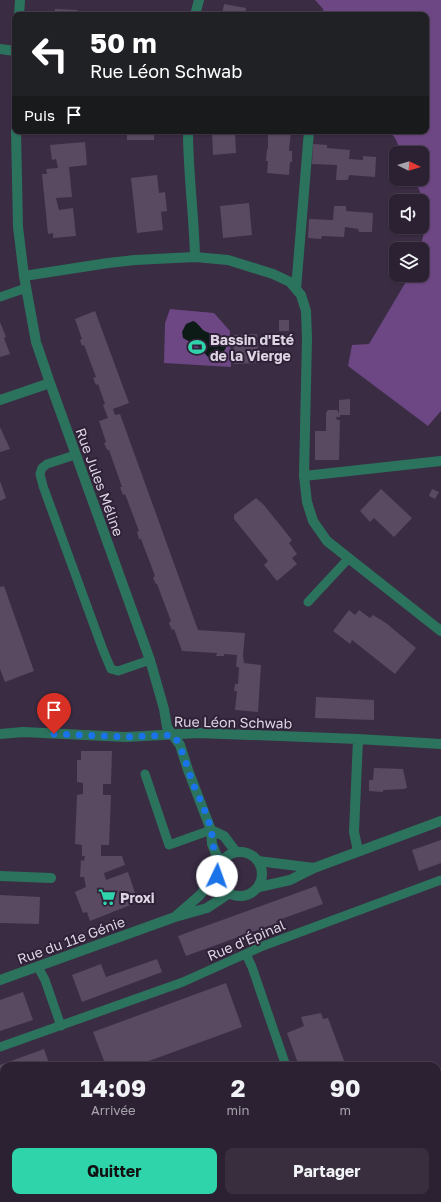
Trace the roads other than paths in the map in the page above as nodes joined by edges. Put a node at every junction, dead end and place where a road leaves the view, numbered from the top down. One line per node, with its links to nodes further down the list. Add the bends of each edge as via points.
1 (20, 0): 3 (street)
2 (199, 0): 4 (street)
3 (19, 12)
4 (196, 12)
5 (0, 49): 6 (street)
6 (12, 51)
7 (16, 134): 11 (street, Rue Jules Méline, via 18,227)
8 (188, 134): 10 (street)
9 (309, 134): 13 (street)
10 (195, 257): 11 (street, via 135,260); 13 (street, via 228,260 272,274 290,282)
11 (24, 276): 12 (street, Rue Jules Méline)
12 (26, 288): 14 (lane); 15 (street, Rue Jules Méline, via 36,342)
13 (296, 289): 19 (street, via 301,295 306,311)
14 (0, 297)
15 (50, 383): 16 (street); 17 (street, Rue Jules Méline)
16 (0, 400)
17 (75, 455): 23 (street, Rue Jules Méline); 23 (lane, via 46,464 40,474 60,533 111,669 118,671)
18 (441, 460): 19 (street)
19 (304, 476): 20 (street, via 307,502 313,521 327,541)
20 (349, 558): 21 (lane); 22 (street)
21 (308, 602)
22 (441, 631)
23 (150, 660): 25 (street, Rue Jules Méline, via 167,727)
24 (0, 734): 25 (street, Rue Léon Schwab, via 23,732 126,737)
25 (174, 735): 26 (street, Rue Léon Schwab, via 198,733); 30 (street, Rue Jules Méline)
26 (358, 739): 27 (street, Rue Léon Schwab); 31 (street, via 354,832)
27 (441, 744)
28 (145, 774): 30 (lane, via 169,845)
29 (441, 821): 31 (street)
30 (211, 830): 32 (street, via 224,836); 34 (street, Rue Jules Méline, via 212,844)
31 (358, 851): 35 (street)
32 (236, 852): 33 (street, via 245,852); 34 (street)
33 (258, 861): 35 (street); 40 (street, via 262,870)
34 (221, 862): 37 (street)
35 (314, 868): 40 (street, via 290,880)
36 (0, 876): 38 (street)
37 (217, 876): 41 (street); 42 (street, Rue du 11e Génie)
38 (51, 878)
39 (441, 880): 43 (lane, Rue d'Épinal)
40 (259, 887): 41 (street, via 245,897)
41 (228, 894): 42 (street, Rue du 11e Génie, via 207,908)
42 (175, 917): 44 (street, Rue du 11e Génie)
43 (246, 954): 46 (lane, Rue d'Épinal, via 183,982); 48 (lane)
44 (38, 967): 45 (street, Rue du 11e Génie); 46 (lane)
45 (0, 980)
46 (61, 1026): 47 (lane, Rue d'Épinal)
47 (0, 1047)
48 (285, 1062)

